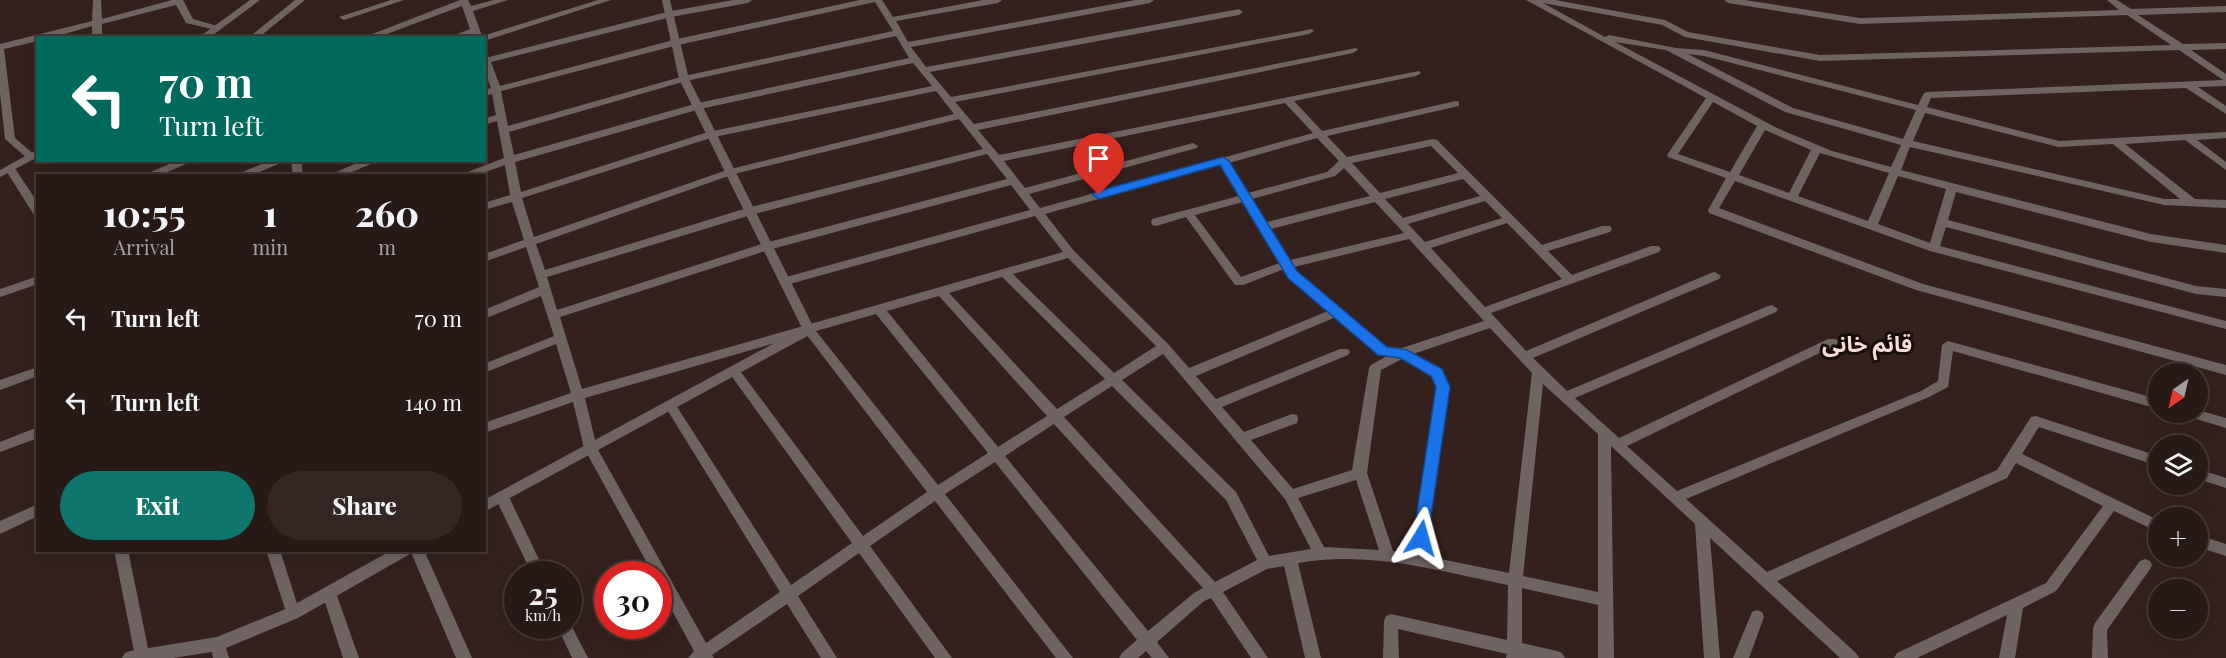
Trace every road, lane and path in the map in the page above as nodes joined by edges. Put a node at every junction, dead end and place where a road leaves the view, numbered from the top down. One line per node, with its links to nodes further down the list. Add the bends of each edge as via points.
1 (97, 0): 25 (street)
2 (179, 0): 25 (street); 26 (street, via 189,21)
3 (256, 0): 26 (street)
4 (301, 0): 33 (street)
5 (400, 0): 23 (street)
6 (504, 0): 18 (street)
7 (607, 0): 36 (street)
8 (666, 0): 22 (street)
9 (748, 0): 22 (street)
10 (872, 0): 38 (street)
11 (878, 0): 24 (street)
12 (998, 0): 24 (street)
13 (1150, 0): 39 (street)
14 (1530, 0): 35 (street)
15 (1540, 0): 43 (street, via 1665,23 1685,34 1820,58)
16 (1728, 0): 21 (street, via 1860,21)
17 (2111, 0): 21 (street)
18 (466, 4): 29 (street); 34 (street)
19 (2226, 9): 21 (street)
20 (1239, 12): 48 (street)
21 (2129, 12): 43 (street)
22 (671, 14): 38 (street); 45 (street)
23 (344, 17)
24 (889, 20): 28 (street)
25 (98, 22): 30 (street); 31 (street)
26 (216, 27): 32 (street)
27 (1309, 31): 58 (street)
28 (897, 33): 39 (street); 51 (street)
29 (477, 34)
30 (46, 36)
31 (97, 36)
32 (205, 36)
33 (255, 36)
34 (372, 36)
35 (1598, 36): 42 (street); 57 (street)
36 (486, 37)
37 (36, 39): 41 (street)
38 (677, 42): 51 (street); 55 (street)
39 (905, 45): 46 (street)
40 (2226, 46): 43 (street)
41 (0, 48): 78 (street, via 10,139)
42 (1669, 48): 62 (street, via 1704,53); 75 (street, via 1789,110)
43 (2183, 49): 50 (street)
44 (1353, 50): 68 (street)
45 (486, 59)
46 (915, 60): 48 (street); 61 (street)
47 (486, 62): 55 (street)
48 (924, 70): 54 (street)
49 (1416, 73): 59 (street)
50 (2226, 78)
51 (684, 79): 61 (street); 69 (street)
52 (2226, 83): 53 (street)
53 (2189, 85): 62 (street, via 1927,95); 63 (street)
54 (938, 88): 58 (street); 70 (street)
55 (496, 89): 56 (street); 65 (street)
56 (486, 92)
57 (1711, 97): 67 (street); 95 (street, via 1672,155)
58 (948, 100): 64 (street)
59 (1288, 100): 71 (street); 79 (street)
60 (1456, 104): 71 (street)
61 (698, 106): 70 (street); 80 (street)
62 (1921, 111): 74 (street, via 2059,144); 75 (street)
63 (2226, 111)
64 (961, 115): 68 (street); 89 (street)
65 (502, 116): 66 (street); 69 (street)
66 (486, 121)
67 (1763, 124): 77 (street); 95 (street)
68 (971, 128): 79 (street)
69 (505, 130): 80 (street)
70 (712, 134): 89 (street); 99 (street)
71 (1321, 134): 81 (street); 82 (street)
72 (2226, 135): 73 (street)
73 (2187, 137): 74 (street); 86 (street)
74 (2115, 141): 104 (street)
75 (1907, 143): 87 (street); 104 (street, via 2164,202)
76 (1192, 146): 98 (street)
77 (1817, 148): 87 (street); 103 (street)
78 (34, 154): 88 (street)
79 (993, 155): 96 (street); 108 (street)
80 (510, 160): 93 (street); 99 (street)
81 (1223, 161): 101 (street); 109 (street)
82 (1345, 161): 94 (street, via 1433,142); 101 (street, via 1330,174); 102 (street)
83 (184, 162): 90 (street)
84 (277, 162): 91 (street)
85 (370, 162): 92 (street)
86 (2226, 167)
87 (1895, 171): 97 (street); 115 (street)
88 (5, 172): 107 (street)
89 (731, 172): 108 (street); 119 (street)
90 (152, 174)
91 (244, 174)
92 (337, 174)
93 (468, 174)
94 (1465, 175): 100 (street); 102 (street)
95 (1732, 176): 103 (street); 155 (street, via 1713,210 1920,287)
96 (1013, 181): 98 (street); 120 (street)
97 (1952, 187): 113 (street); 124 (street, via 2151,238)
98 (1022, 192): 109 (street)
99 (516, 196): 106 (street); 119 (street)
100 (1487, 197): 111 (street); 114 (street)
101 (1245, 198): 110 (street); 116 (street)
102 (1378, 198): 114 (street); 116 (street)
103 (1792, 198): 115 (street)
104 (2192, 203): 105 (street)
105 (2226, 204)
106 (486, 206)
107 (36, 210)
108 (751, 211): 120 (street); 130 (street)
109 (1037, 212): 126 (street); 134 (street)
110 (1189, 214): 112 (street); 128 (street, via 1239,282)
111 (1509, 219): 121 (street); 125 (street)
112 (1156, 222)
113 (1942, 222): 122 (street); 138 (street, via 2196,290)
114 (1400, 223): 118 (street)
115 (1872, 225): 122 (street)
116 (1263, 227): 128 (street)
117 (1606, 229): 125 (street)
118 (1411, 235): 121 (street); 128 (street)
119 (530, 240): 127 (street); 130 (street)
120 (769, 246): 134 (street); 144 (street)
121 (1422, 247): 142 (street)
122 (1934, 248): 146 (street)
123 (1655, 249): 132 (street)
124 (2226, 249)
125 (1540, 250): 132 (street)
126 (1070, 254): 129 (street); 150 (street)
127 (486, 257)
128 (1285, 265): 141 (street)
129 (1005, 273): 136 (street); 160 (street)
130 (541, 275): 135 (street)
131 (1715, 276): 153 (street)
132 (1570, 280): 142 (street)
133 (36, 281): 137 (street)
134 (786, 281): 147 (street)
135 (546, 289): 143 (street); 144 (street)
136 (942, 292): 140 (street); 167 (street)
137 (0, 293)
138 (2226, 294)
139 (1772, 309): 163 (street)
140 (880, 310): 147 (street); 178 (street)
141 (1337, 312): 152 (street, via 1383,351); 159 (street)
142 (1482, 312): 145 (street)
143 (486, 314)
144 (554, 315): 148 (street)
145 (1492, 323): 152 (street); 153 (street)
146 (2226, 326)
147 (809, 330): 156 (street); 162 (street); 184 (street)
148 (560, 338): 154 (street); 162 (street)
149 (1832, 342): 175 (street)
150 (1164, 347): 159 (street); 160 (street)
151 (1344, 352): 166 (street)
152 (1402, 353): 181 (street, via 1375,368); 204 (street, via 1437,373 1443,387)
153 (1524, 357): 158 (street)
154 (486, 368)
155 (2226, 370)
156 (734, 371): 165 (street); 194 (street)
157 (36, 372): 161 (street)
158 (1538, 372): 163 (street); 209 (street)
159 (1187, 374): 166 (street)
160 (1113, 380): 167 (street); 206 (street, via 1230,496)
161 (0, 385)
162 (578, 395): 171 (street); 177 (street)
163 (1565, 397): 173 (street)
164 (2148, 401): 187 (street, via 1948,345 1944,384)
165 (670, 405): 177 (street); 212 (street)
166 (1214, 405): 174 (street)
167 (1055, 417): 178 (street); 210 (street)
168 (2208, 418): 170 (street)
169 (1292, 419): 174 (street)
170 (2226, 423)
171 (486, 427)
172 (36, 433): 176 (street)
173 (1604, 433): 175 (street); 213 (street)
174 (1241, 438): 185 (street)
175 (1617, 445): 187 (street)
176 (0, 447)
177 (591, 448): 186 (street); 222 (street)
178 (997, 454): 184 (street); 218 (street)
179 (2013, 456): 180 (street, via 2036,421); 188 (street); 208 (street, via 2002,474)
180 (2148, 458)
181 (1361, 467): 185 (street, via 1357,474); 202 (street)
182 (2208, 477): 183 (street)
183 (2226, 483)
184 (936, 493): 194 (street); 229 (street)
185 (1290, 495): 200 (street)
186 (502, 497): 189 (street); 205 (street)
187 (1675, 498): 192 (street)
188 (2112, 504): 191 (street); 214 (street, via 2051,587)
189 (486, 506)
190 (36, 510): 193 (street)
191 (2148, 521)
192 (1702, 524): 208 (street); 237 (street)
193 (0, 528)
194 (861, 544): 212 (street); 228 (street)
195 (2208, 544): 196 (street)
196 (2226, 550)
197 (121, 552): 223 (street)
198 (274, 552): 215 (street)
199 (418, 552): 225 (street)
200 (1320, 553): 202 (street); 203 (street)
201 (389, 555): 211 (street)
202 (1388, 556): 204 (street)
203 (1290, 559): 206 (street); 233 (street)
204 (1418, 560): 209 (street)
205 (533, 561)
206 (1265, 563): 210 (street)
207 (2145, 565): 241 (street, via 2100,627)
208 (1764, 580): 221 (street)
209 (1515, 581): 213 (street); 220 (street)
210 (1214, 590): 218 (street, via 1199,597); 232 (street)
211 (329, 593): 215 (street); 224 (street)
212 (789, 594): 222 (street); 227 (street)
213 (1605, 600): 236 (street)
214 (2016, 603): 239 (street); 240 (street)
215 (293, 613): 219 (street)
216 (1756, 617): 238 (street)
217 (570, 639): 226 (street)
218 (1148, 641): 230 (street); 231 (street)
219 (220, 651): 223 (street)
220 (1514, 653): 234 (street, via 1391,621); 235 (street)
221 (1844, 655)
222 (702, 656)
223 (136, 657)
224 (351, 658)
225 (464, 658)
226 (580, 658)
227 (829, 658)
228 (944, 658)
229 (1065, 658)
230 (1127, 658)
231 (1161, 658)
232 (1260, 658)
233 (1313, 658)
234 (1391, 658)
235 (1557, 658)
236 (1606, 658)
237 (1712, 658)
238 (1742, 658)
239 (1902, 658)
240 (2007, 658)
241 (2100, 658)

